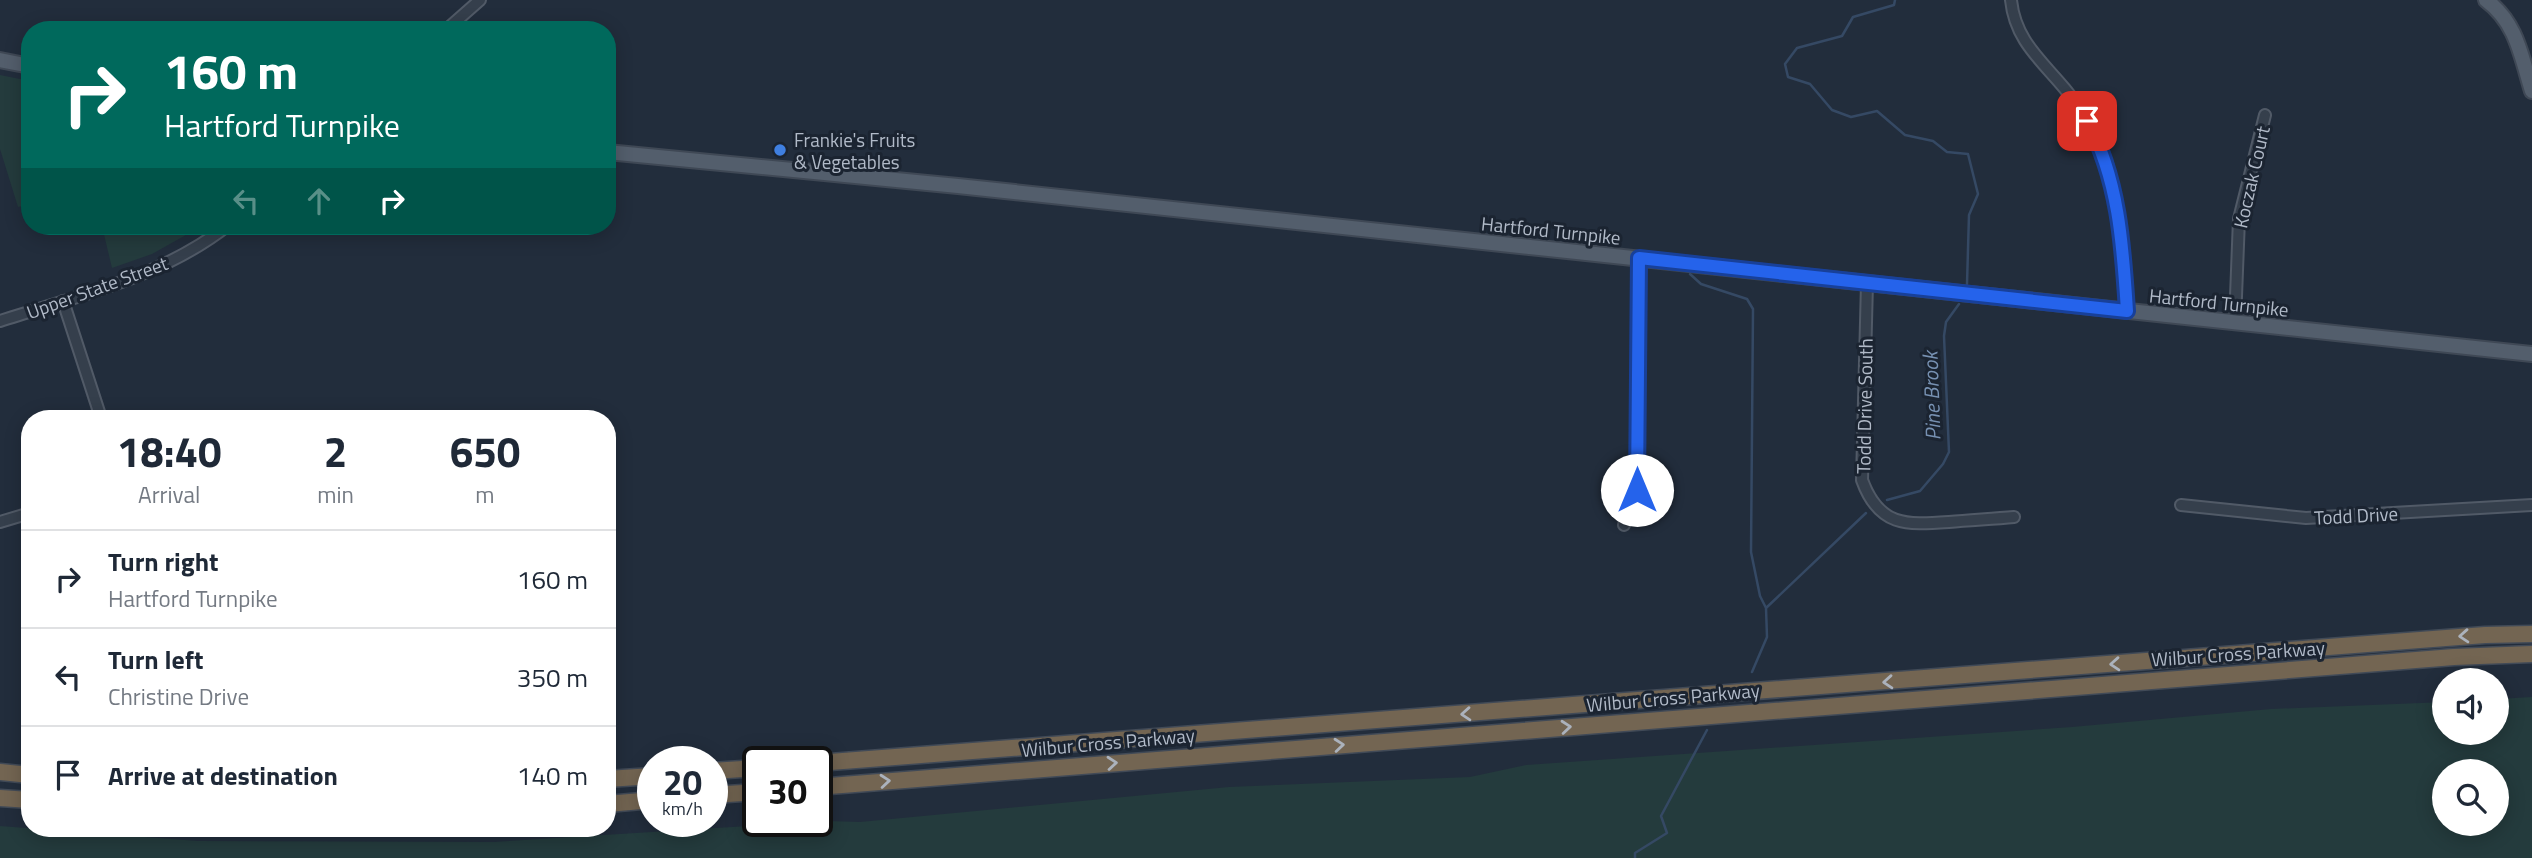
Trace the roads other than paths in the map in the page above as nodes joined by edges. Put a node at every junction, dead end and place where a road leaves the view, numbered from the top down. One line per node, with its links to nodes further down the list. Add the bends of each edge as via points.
1 (480, 0): 4 (street)
2 (2011, 0): 14 (street, via 2026,46 2066,90 2098,141 2113,190)
3 (2486, 0): 7 (main road, via 2513,30)
4 (456, 21)
5 (0, 60): 6 (main road)
6 (21, 64)
7 (2532, 91)
8 (2265, 115): 16 (street, Koczak Court, via 2239,219)
9 (616, 153): 11 (main road, Hartford Turnpike)
10 (212, 235): 13 (street, Upper State Street, via 164,264)
11 (1639, 258): 12 (main road, Hartford Turnpike); 24 (street, via 1637,490)
12 (1867, 283): 14 (main road, Hartford Turnpike); 22 (street, Todd Drive South, via 1862,480 1867,496 1883,514 1910,525)
13 (63, 301): 15 (street, Upper State Street); 18 (street)
14 (2127, 311): 16 (main road, Hartford Turnpike)
15 (0, 321)
16 (2235, 322): 17 (main road, Hartford Turnpike)
17 (2532, 354)
18 (98, 410)
19 (2182, 505): 20 (street, Todd Drive, via 2306,518)
20 (2532, 505)
21 (21, 516): 23 (street)
22 (2014, 517)
23 (0, 522)
24 (1624, 525)
25 (2532, 634): 27 (highway, Wilbur Cross Parkway, one-way to 27)
26 (2532, 654): 32 (highway, Wilbur Cross Parkway, one-way to 26)
27 (833, 762)
28 (0, 772): 29 (highway)
29 (21, 774)
30 (637, 777): 31 (highway)
31 (616, 778)
32 (833, 786)
33 (0, 798): 34 (highway)
34 (21, 799)
35 (637, 801): 36 (highway)
36 (616, 803)

